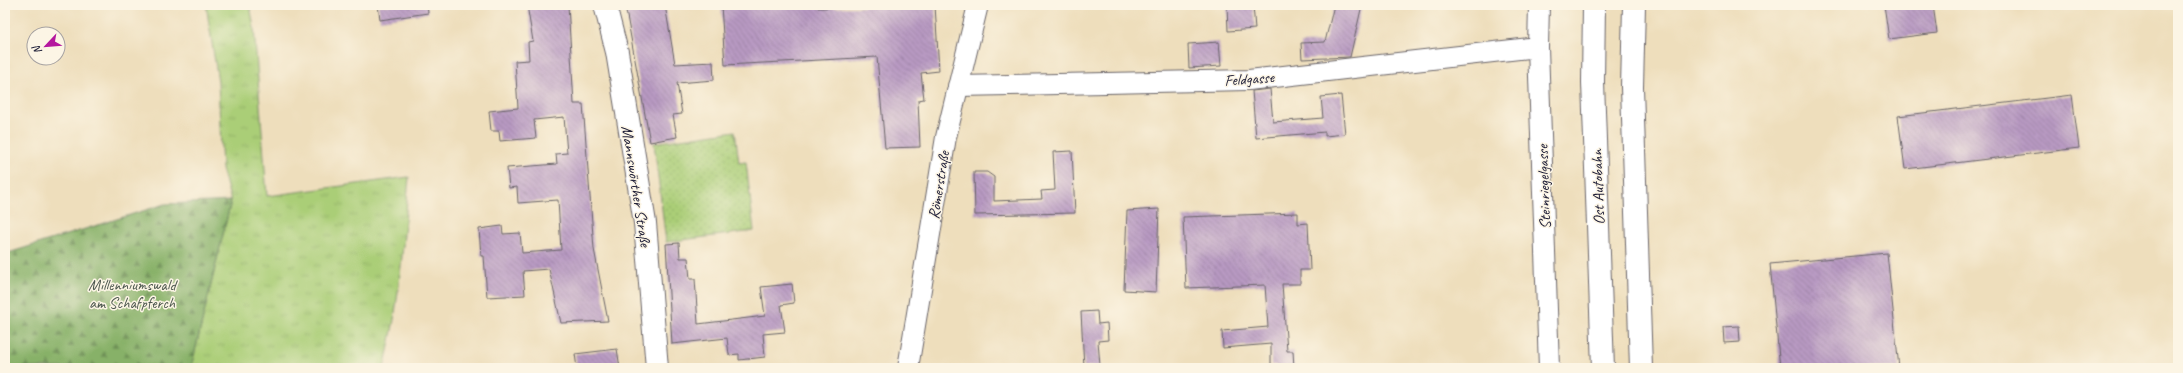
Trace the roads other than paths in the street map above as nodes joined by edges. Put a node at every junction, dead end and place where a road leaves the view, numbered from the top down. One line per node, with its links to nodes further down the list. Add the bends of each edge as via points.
1 (605, 5): 8 (main road, Mannswörther Straße, via 617,52 645,223)
2 (978, 5): 7 (street, Römerstraße)
3 (1539, 5): 6 (street, Steinriegelgasse)
4 (1594, 5): 11 (main road, Ost Autobahn, via 1593,90)
5 (1634, 5): 12 (main road, via 1632,87)
6 (1538, 47): 7 (street, Feldgasse, via 1250,80); 10 (street, Steinriegelgasse)
7 (958, 86): 9 (street, Römerstraße, via 946,137)
8 (657, 368)
9 (908, 368)
10 (1549, 368)
11 (1603, 368)
12 (1641, 368)

